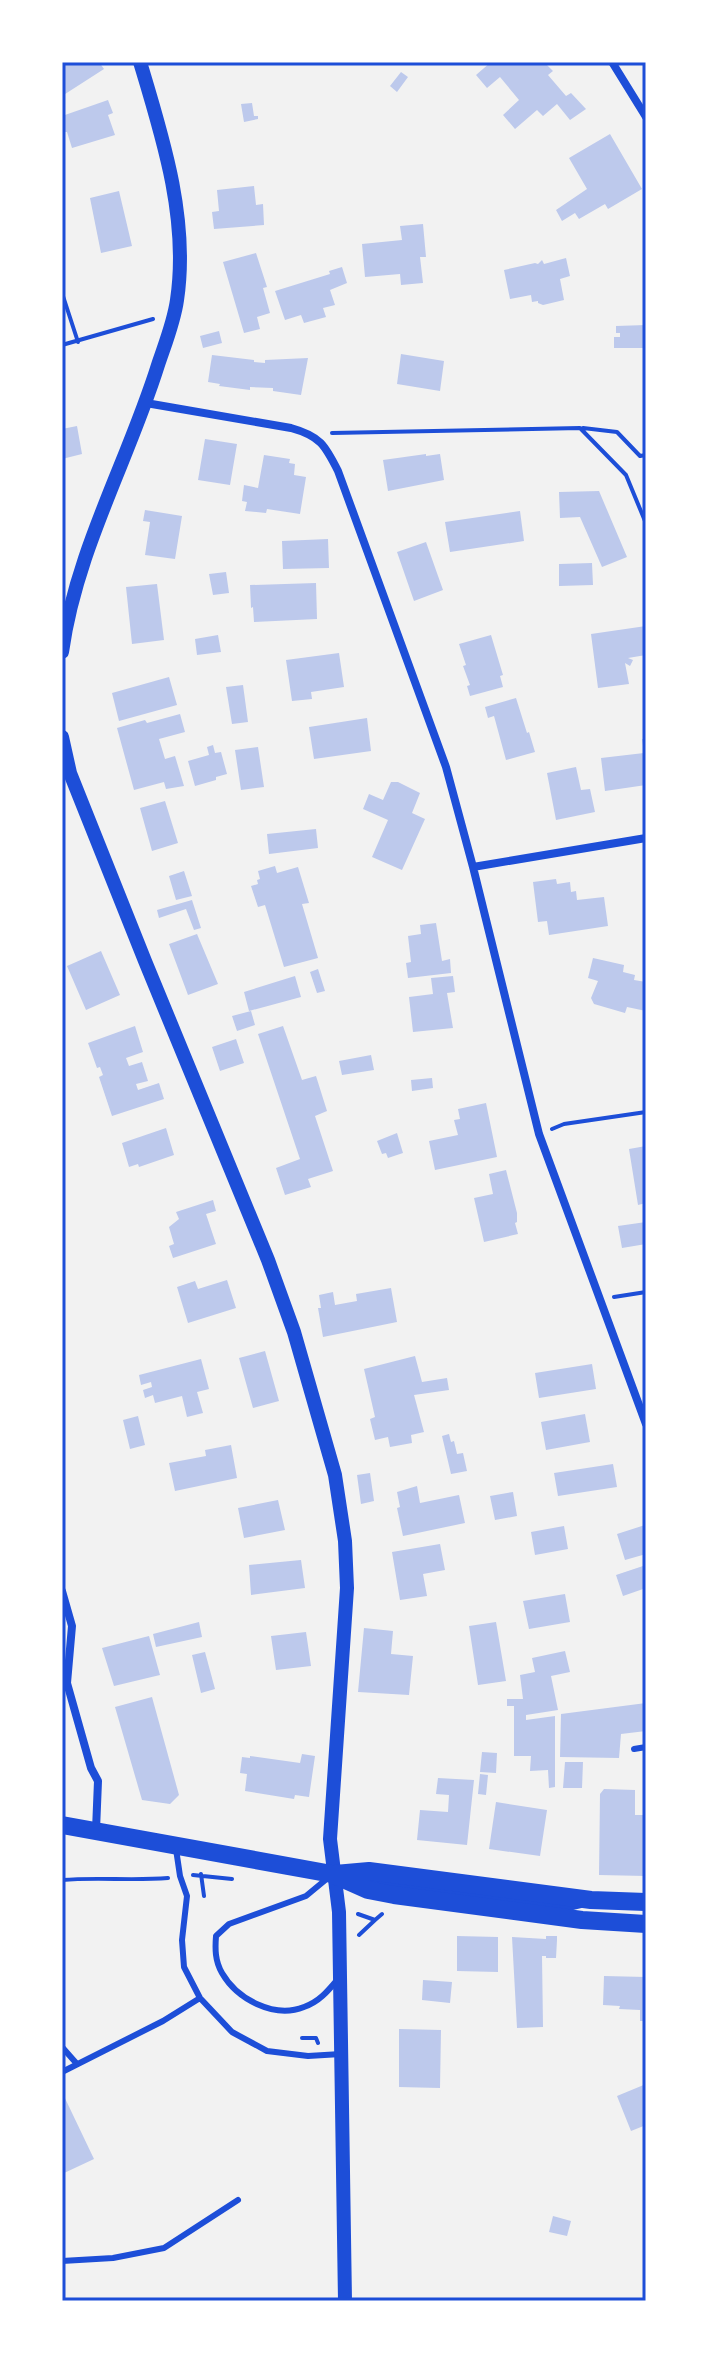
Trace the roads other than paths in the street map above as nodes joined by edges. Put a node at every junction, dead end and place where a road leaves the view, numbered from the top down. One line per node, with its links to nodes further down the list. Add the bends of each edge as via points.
1 (140, 62): 4 (street, via 160,127 177,215 179,263 175,312)
2 (612, 62): 3 (street)
3 (646, 117)
4 (146, 403): 5 (street, via 86,554); 8 (street, via 291,428 310,433 326,449 446,767)
5 (62, 652)
6 (62, 737): 16 (street, via 75,787 268,1260 335,1475 347,1588)
7 (646, 838): 8 (street)
8 (473, 867): 9 (street, via 539,1134)
9 (646, 1424)
10 (62, 1591): 14 (street, via 72,1626 67,1683 98,1781)
11 (646, 1747): 12 (lane)
12 (634, 1749)
13 (62, 1825): 14 (main road)
14 (96, 1830): 15 (main road)
15 (176, 1845): 16 (main road); 22 (lane, via 187,1896 184,1967)
16 (332, 1874): 17 (main road, via 369,1871); 20 (main road, via 394,1895); 21 (street, via 339,1912); 21 (lane, via 306,1896 229,1924 216,1936 215,1953 222,1973 239,1993 276,2010 301,2009 321,1999)
17 (612, 1901): 18 (main road); 19 (main road)
18 (646, 1902)
19 (646, 1913)
20 (646, 1924)
21 (338, 1979): 24 (street)
22 (200, 1998): 24 (lane, via 232,2032 267,2051); 25 (lane)
23 (62, 2047): 25 (lane)
24 (341, 2054): 29 (street)
25 (77, 2064): 26 (lane)
26 (62, 2072)
27 (238, 2200): 28 (lane, via 164,2248)
28 (62, 2261)
29 (345, 2301)

